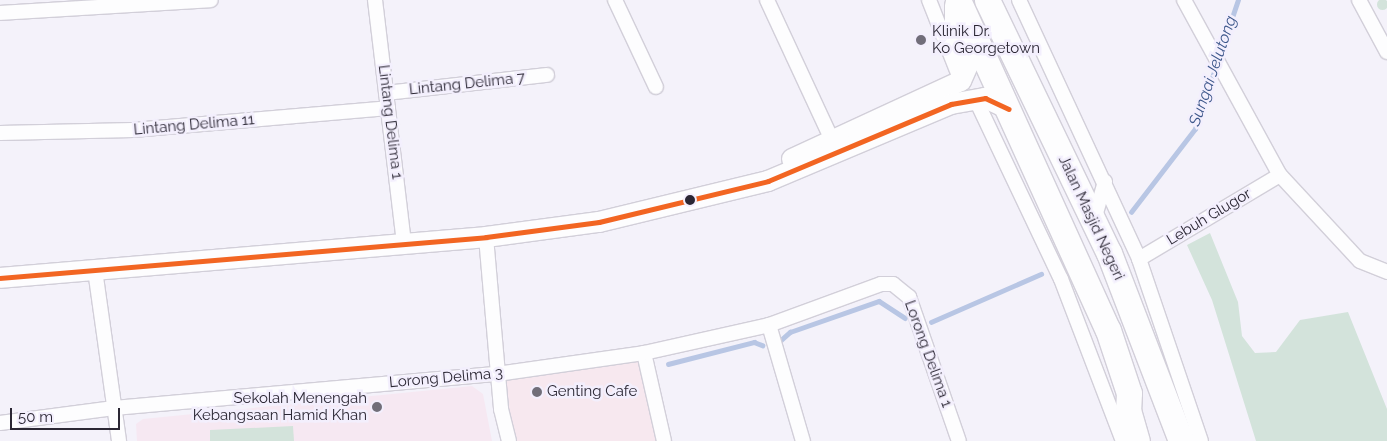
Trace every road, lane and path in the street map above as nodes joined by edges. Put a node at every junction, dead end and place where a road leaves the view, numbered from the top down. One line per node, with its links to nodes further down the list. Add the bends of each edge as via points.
1 (201, 0): 11 (street)
2 (374, 0): 18 (street, Lintang Delima 1)
3 (615, 0): 17 (street)
4 (767, 0): 23 (street)
5 (929, 0): 16 (street)
6 (957, 0): 16 (street, via 955,21 968,65); 21 (highway, Jalan Masjid Negeri)
7 (986, 0): 26 (highway, Jalan Masjid Negeri)
8 (1019, 0): 24 (street)
9 (1184, 0): 25 (street)
10 (1359, 0): 13 (street)
11 (43, 6): 12 (street)
12 (0, 13)
13 (1382, 34): 14 (street)
14 (1387, 52)
15 (547, 75): 18 (street, Lintang Delima 7)
16 (961, 81): 23 (street)
17 (656, 87)
18 (386, 92): 20 (street, Lintang Delima 1)
19 (975, 98): 21 (street); 27 (street, via 824,161); 49 (street, via 1061,279)
20 (388, 108): 22 (street, Lintang Delima 11, via 133,130); 31 (street, Lintang Delima 1)
21 (1009, 109): 41 (highway, Jalan Masjid Negeri, via 1084,269)
22 (0, 133)
23 (833, 142): 27 (street, via 764,172)
24 (1098, 167): 26 (street); 28 (street)
25 (1280, 175): 32 (street, Lebuh Glugor); 34 (street, via 1360,261)
26 (1072, 178): 29 (highway, Jalan Masjid Negeri)
27 (751, 182): 30 (street, via 599,222)
28 (1105, 182): 29 (street); 32 (street)
29 (1094, 220): 40 (highway, Jalan Masjid Negeri, via 1141,329)
30 (486, 237): 31 (street); 39 (street)
31 (404, 244): 33 (street)
32 (1139, 259): 54 (street)
33 (95, 270): 35 (street); 42 (street)
34 (1387, 272)
35 (0, 278)
36 (881, 284): 37 (street, Lorong Delima 3); 48 (street, Lorong Delima 1, via 893,284 909,297)
37 (769, 325): 38 (street, Lorong Delima 3); 47 (street)
38 (644, 353): 39 (street, Lorong Delima 3); 46 (street)
39 (497, 374): 42 (street, Lorong Delima 3); 45 (street)
40 (1158, 388): 52 (highway, via 1155,406); 53 (highway, Jalan Masjid Negeri, via 1168,401)
41 (1129, 392): 50 (highway, Jalan Masjid Negeri, via 1128,410); 51 (highway, via 1143,406)
42 (114, 408): 43 (street, Lorong Delima 3); 44 (street)
43 (0, 423)
44 (119, 441)
45 (509, 441)
46 (664, 441)
47 (803, 441)
48 (959, 441)
49 (1123, 441)
50 (1137, 441)
51 (1154, 441)
52 (1164, 441)
53 (1181, 441)
54 (1201, 441)

